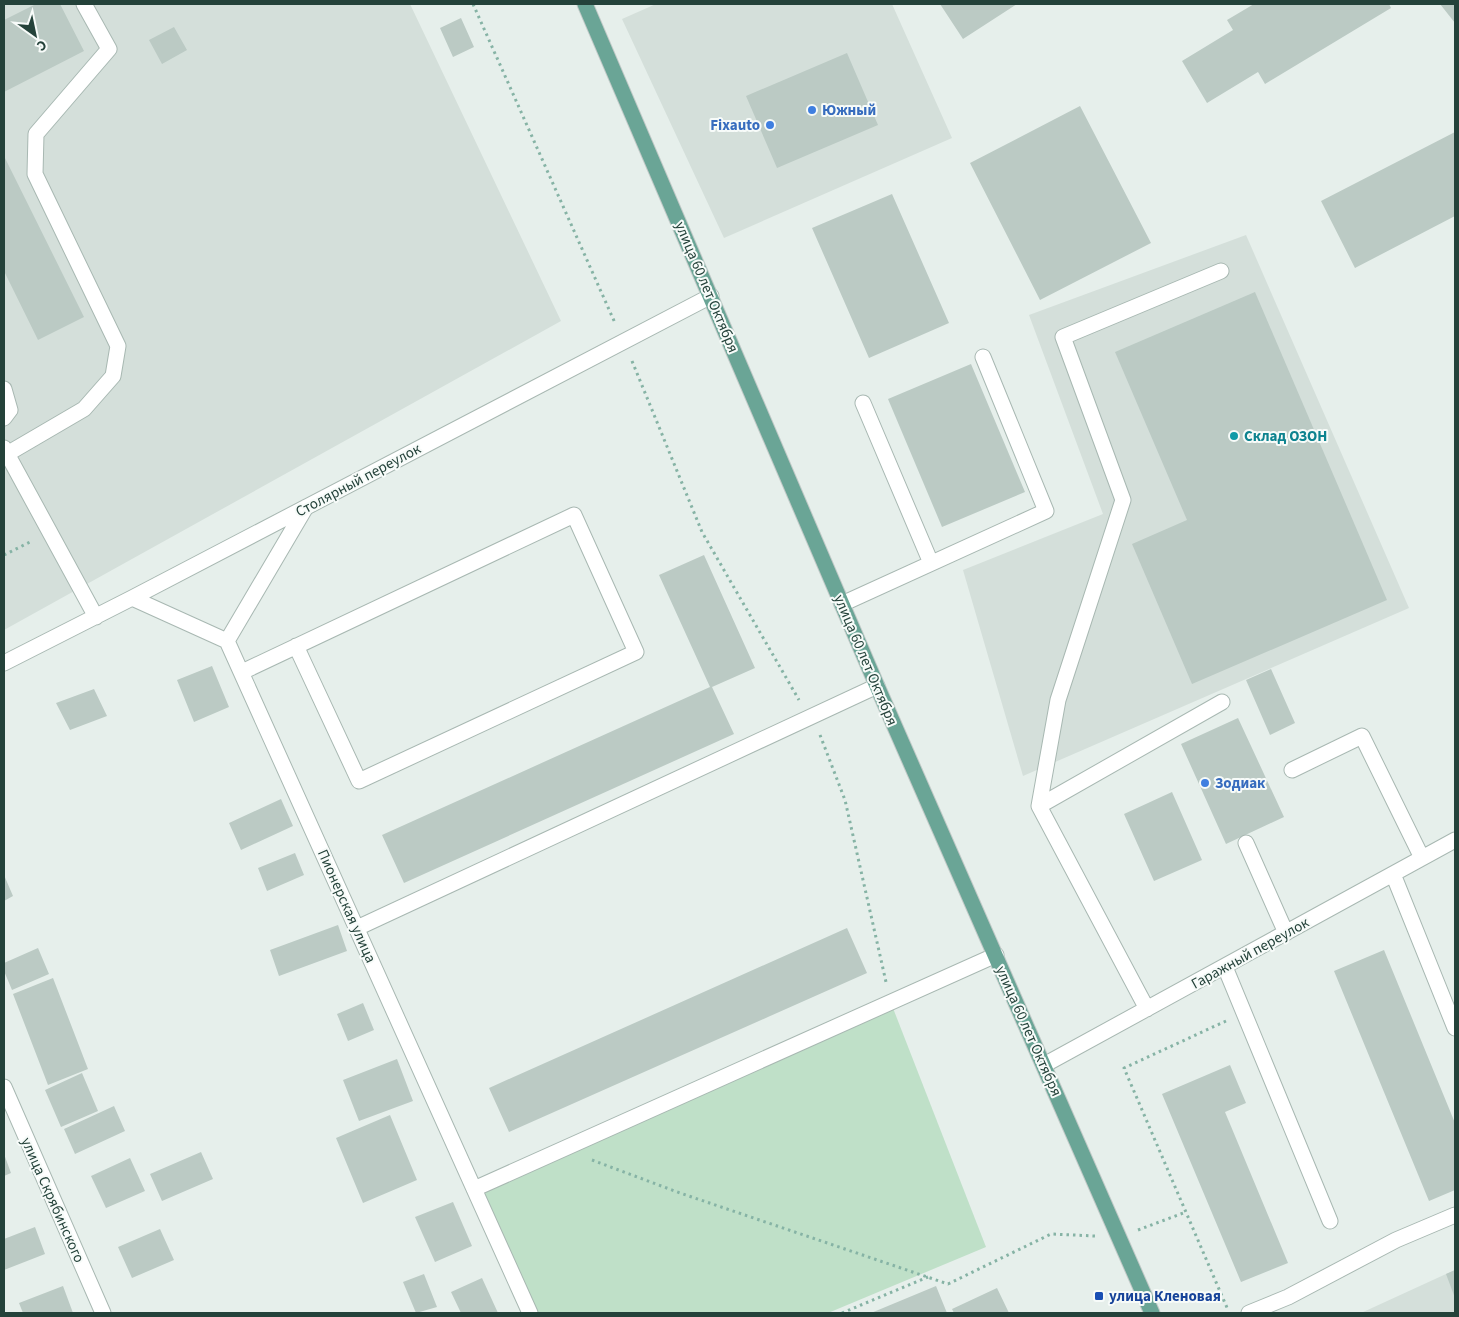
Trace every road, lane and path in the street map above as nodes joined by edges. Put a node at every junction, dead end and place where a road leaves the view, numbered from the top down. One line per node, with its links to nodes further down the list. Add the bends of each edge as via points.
1 (84, 4): 11 (street, via 109,49 36,134 35,174 118,346 113,376 84,409)
2 (473, 4): 6 (path)
3 (585, 4): 5 (main road, улица 60 лет Октября)
4 (1221, 271): 27 (street, via 1063,337 1123,500 1058,700)
5 (711, 296): 6 (street, Столярный переулок); 17 (main road, улица 60 лет Октября)
6 (624, 341): 12 (street, Столярный переулок); 25 (path, via 702,532)
7 (983, 357): 15 (street, via 1046,511)
8 (4, 389): 10 (street, via 10,410)
9 (863, 403): 15 (street)
10 (4, 418)
11 (5, 451): 13 (street)
12 (306, 507): 16 (street, Столярный переулок); 19 (street)
13 (50, 532): 14 (path); 18 (street)
14 (4, 555)
15 (932, 563): 17 (street)
16 (132, 598): 18 (street, Столярный переулок); 19 (street)
17 (842, 604): 23 (main road, улица 60 лет Октября)
18 (96, 616): 21 (street, Столярный переулок)
19 (228, 641): 22 (street, Пионерская улица)
20 (296, 646): 20 (street, via 574,515 636,652 360,781); 22 (street)
21 (4, 662)
22 (242, 672): 32 (street, Пионерская улица)
23 (877, 686): 25 (street); 34 (main road, улица 60 лет Октября)
24 (1222, 702): 27 (street)
25 (809, 718): 32 (street); 36 (path, via 824,744 845,800)
26 (1292, 770): 30 (street, via 1362,736)
27 (1039, 806): 37 (street)
28 (1455, 840): 30 (street, Гаражный переулок)
29 (1246, 844): 33 (street)
30 (1422, 858): 31 (street, Гаражный переулок)
31 (1393, 874): 33 (street, Гаражный переулок); 39 (street)
32 (357, 928): 43 (street, Пионерская улица)
33 (1286, 933): 35 (street, Гаражный переулок)
34 (996, 956): 36 (street); 40 (main road, улица 60 лет Октября)
35 (1224, 967): 37 (street, Гаражный переулок); 38 (street)
36 (891, 1003): 42 (street)
37 (1147, 1009): 40 (street, Гаражный переулок)
38 (1244, 1013): 44 (path, via 1124,1068); 46 (street)
39 (1455, 1028)
40 (1044, 1065): 47 (main road, улица 60 лет Октября)
41 (4, 1087): 49 (street, улица Скрябинского)
42 (563, 1150): 43 (street); 48 (path)
43 (474, 1189): 50 (street, Пионерская улица)
44 (1186, 1212): 47 (path); 53 (path)
45 (1455, 1215): 54 (street, via 1396,1240 1288,1297)
46 (1330, 1221)
47 (1119, 1237): 48 (path, via 1051,1234 948,1284); 52 (main road, улица 60 лет Октября)
48 (928, 1277): 51 (path)
49 (103, 1313)
50 (530, 1313)
51 (842, 1313)
52 (1152, 1313)
53 (1229, 1313)
54 (1249, 1313)

